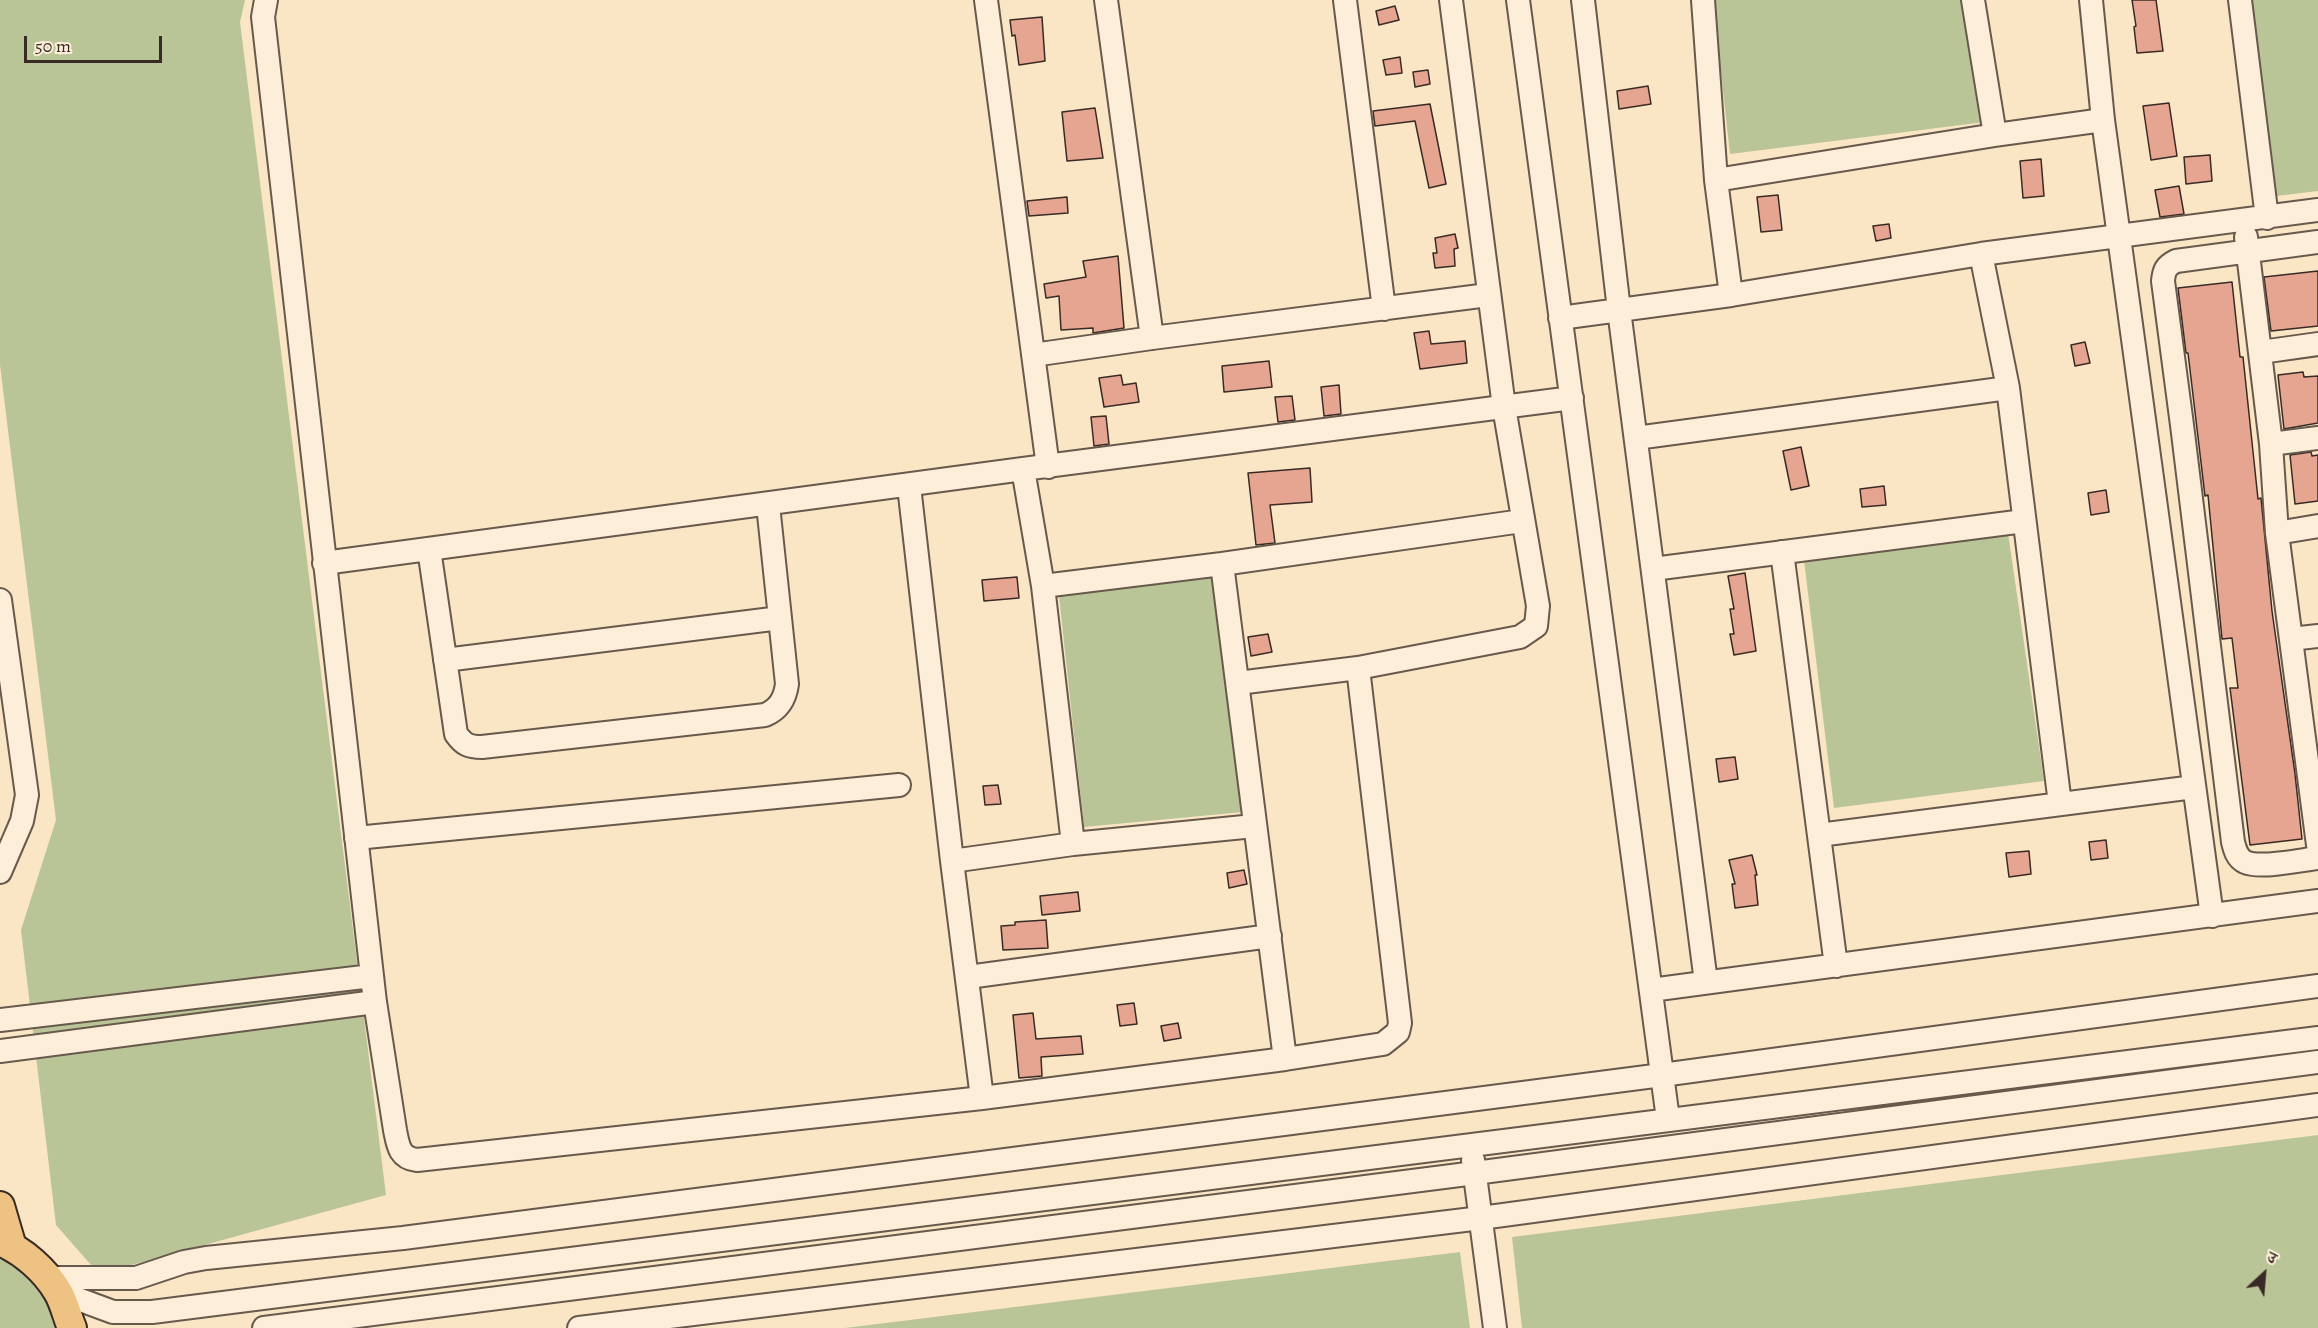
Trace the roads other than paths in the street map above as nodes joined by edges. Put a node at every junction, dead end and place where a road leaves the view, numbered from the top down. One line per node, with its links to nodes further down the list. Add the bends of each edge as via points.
1 (266, 0): 47 (street, via 263,17)
2 (986, 0): 30 (street)
3 (1106, 0): 27 (street)
4 (1345, 0): 24 (street)
5 (1452, 0): 22 (street)
6 (1518, 0): 26 (street)
7 (1583, 0): 25 (street)
8 (1703, 0): 14 (street)
9 (1973, 0): 13 (street)
10 (2091, 0): 12 (street)
11 (2240, 0): 16 (street)
12 (2103, 120): 13 (street); 18 (street)
13 (1995, 135): 14 (street)
14 (1716, 180): 23 (street)
15 (2318, 210): 16 (street)
16 (2267, 218): 17 (street)
17 (2244, 220): 18 (street); 20 (street)
18 (2120, 236): 21 (street); 60 (street)
19 (2318, 242): 20 (street)
20 (2248, 252): 29 (street); 67 (street, via 2176,261 2164,270 2163,281 2236,854 2259,865)
21 (1981, 254): 23 (street); 31 (street)
22 (1488, 295): 24 (street); 33 (street)
23 (1731, 295): 25 (street)
24 (1384, 309): 27 (street)
25 (1619, 310): 26 (street); 34 (street)
26 (1560, 318): 32 (street)
27 (1152, 338): 30 (street)
28 (2318, 344): 29 (street)
29 (2261, 352): 36 (street)
30 (1033, 356): 37 (street)
31 (2008, 388): 34 (street); 42 (street)
32 (1572, 398): 33 (street); 78 (street)
33 (1504, 407): 37 (street); 41 (street)
34 (1636, 438): 49 (street)
35 (2318, 438): 36 (street)
36 (2271, 444): 44 (street)
37 (1048, 467): 38 (street)
38 (1023, 469): 39 (street); 50 (street)
39 (909, 486): 40 (street); 68 (street)
40 (768, 504): 45 (street); 52 (street)
41 (1522, 521): 48 (street); 56 (street, via 1538,606 1536,626 1530,632)
42 (2024, 521): 46 (street); 61 (street)
43 (2318, 526): 44 (street)
44 (2277, 533): 54 (street)
45 (429, 549): 47 (street); 55 (street)
46 (1782, 552): 49 (street); 63 (street)
47 (324, 563): 64 (street)
48 (1222, 564): 50 (street); 57 (street)
49 (1653, 569): 76 (street)
50 (1043, 586): 65 (street)
51 (0, 600): 69 (street, via 27,795 22,821)
52 (780, 618): 55 (street); 55 (street, via 787,684 781,703 765,715 469,747 456,734)
53 (2318, 636): 54 (street)
54 (2291, 639): 58 (street)
55 (445, 660)
56 (1358, 668): 57 (street); 83 (street, via 1400,1023 1398,1032 1383,1044)
57 (1238, 683): 62 (street)
58 (2311, 731): 66 (street)
59 (898, 785): 64 (street)
60 (2194, 787): 61 (street); 71 (street)
61 (2060, 804): 63 (street)
62 (1254, 826): 65 (street); 72 (street)
63 (1819, 835): 73 (street)
64 (356, 838): 74 (street)
65 (1073, 844): 68 (street)
66 (2318, 845)
67 (2318, 858)
68 (952, 861): 75 (street)
69 (0, 872)
70 (2318, 901): 71 (street)
71 (2212, 916): 73 (street)
72 (1270, 936): 75 (street); 83 (street)
73 (1836, 966): 76 (street)
74 (372, 976): 79 (street); 80 (street)
75 (968, 977): 86 (street)
76 (1706, 982): 78 (street)
77 (2318, 986): 85 (street)
78 (1651, 990): 85 (street)
79 (375, 1002): 82 (street); 86 (street, via 398,1147 410,1159)
80 (0, 1020)
81 (2318, 1038): 88 (street)
82 (0, 1051)
83 (1285, 1059): 86 (street)
84 (2318, 1062): 90 (street)
85 (1662, 1075): 88 (street); 94 (street, via 415,1236 206,1258 136,1278)
86 (982, 1098)
87 (2318, 1105): 92 (street)
88 (1668, 1119): 89 (street)
89 (1471, 1145): 90 (street); 94 (street, via 152,1312 112,1312)
90 (1474, 1173): 92 (street); 96 (street)
91 (0, 1206): 93 (main road)
92 (1481, 1218): 97 (street); 98 (street)
93 (6, 1244): 94 (main road, via 40,1268)
94 (53, 1285): 95 (main road)
95 (72, 1328)
96 (264, 1328)
97 (579, 1328)
98 (1495, 1328)

